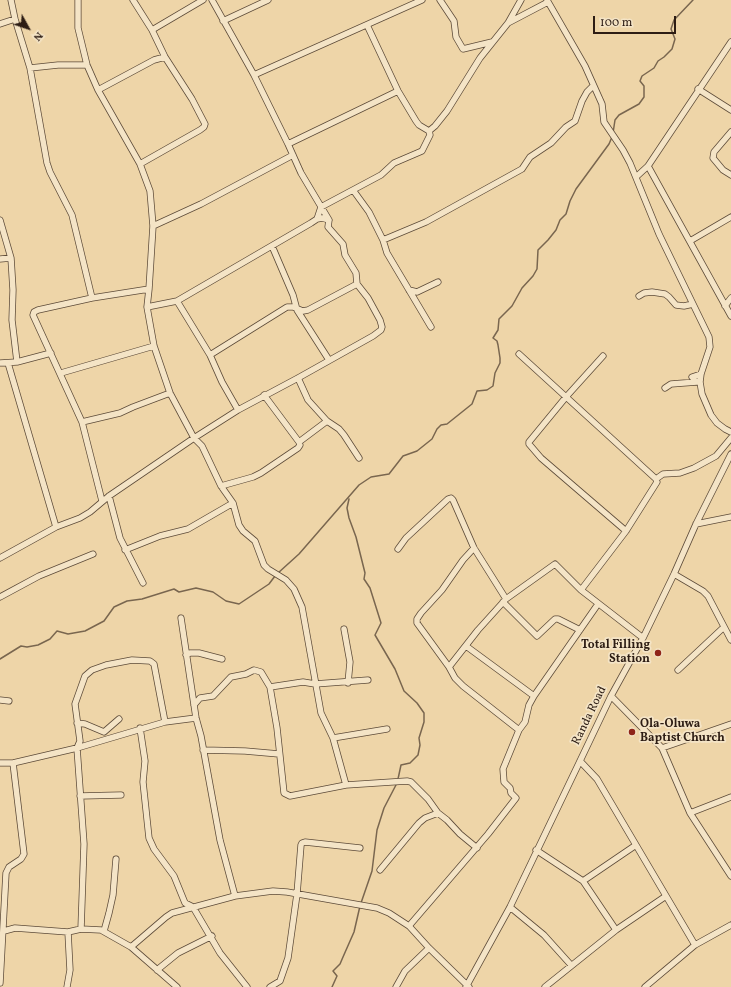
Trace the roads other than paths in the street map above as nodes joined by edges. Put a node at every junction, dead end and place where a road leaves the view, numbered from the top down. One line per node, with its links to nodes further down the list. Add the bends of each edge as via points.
1 (11, 0): 11 (street)
2 (78, 0): 20 (street, via 78,28)
3 (133, 0): 16 (street)
4 (203, 0): 16 (street)
5 (212, 0): 12 (street)
6 (268, 0): 12 (street)
7 (422, 0): 15 (street)
8 (440, 0): 17 (street, via 454,21 456,37 463,49)
9 (521, 0): 13 (street)
10 (547, 1): 13 (street); 23 (street, via 585,66)
11 (15, 19): 14 (street); 21 (street)
12 (223, 21): 22 (street)
13 (508, 23): 17 (street)
14 (0, 24)
15 (367, 25): 22 (street); 26 (street)
16 (152, 30): 19 (street)
17 (492, 42): 28 (street, via 447,111)
18 (731, 42): 24 (street)
19 (165, 57): 25 (street, via 154,60); 32 (street, via 192,99 204,127)
20 (87, 64): 21 (street); 25 (street)
21 (30, 68): 53 (street, via 47,163 72,215)
22 (254, 76): 30 (street)
23 (593, 86): 35 (street, via 602,104 604,122 623,150); 43 (street, via 582,101 575,121 530,158 522,170 426,222)
24 (698, 89): 27 (street); 33 (street)
25 (98, 90): 32 (street)
26 (398, 90): 28 (street, via 416,121); 30 (street)
27 (731, 110)
28 (429, 131): 36 (street, via 430,135 422,151 394,163 381,175)
29 (731, 132): 34 (street, via 714,152 713,158)
30 (288, 144): 31 (street)
31 (293, 155): 37 (street); 42 (street, via 201,204)
32 (140, 164): 42 (street, via 150,191)
33 (648, 166): 35 (street); 44 (street)
34 (731, 175)
35 (636, 177): 56 (street, via 659,234)
36 (353, 190): 37 (street); 43 (street, via 369,212)
37 (321, 207): 39 (street); 41 (street)
38 (731, 217): 44 (street)
39 (317, 219): 41 (street); 45 (street)
40 (0, 220): 46 (street)
41 (329, 220): 49 (street, via 328,227 343,244 356,273)
42 (153, 226): 50 (street)
43 (383, 240): 51 (street, via 387,253)
44 (690, 241): 57 (street)
45 (272, 246): 55 (street); 59 (street)
46 (10, 258): 47 (street); 68 (street, via 12,320)
47 (0, 259)
48 (438, 282): 51 (street, via 417,292)
49 (357, 284): 59 (street, via 316,307); 67 (street, via 380,320 381,330)
50 (149, 290): 53 (street); 58 (street)
51 (409, 290): 61 (street)
52 (639, 296): 56 (street, via 652,292 665,294 676,305)
53 (92, 298): 63 (street, via 34,312 33,315)
54 (731, 298): 57 (street)
55 (177, 301): 58 (street); 65 (street)
56 (693, 304): 72 (street, via 710,342)
57 (725, 306): 60 (street)
58 (147, 307): 62 (street)
59 (297, 310): 65 (street, via 287,307); 67 (street)
60 (731, 316)
61 (432, 327)
62 (154, 346): 71 (street); 75 (street)
63 (51, 353): 68 (street); 71 (street)
64 (518, 354): 77 (street)
65 (210, 355): 78 (street)
66 (603, 356): 77 (street)
67 (329, 360): 73 (street)
68 (17, 362): 70 (street)
69 (0, 363): 70 (street)
70 (8, 363): 94 (street)
71 (60, 373): 80 (street)
72 (701, 374): 74 (street, via 692,378 697,382 671,384); 81 (street, via 702,394 711,415 724,429)
73 (298, 378): 76 (street); 79 (street, via 308,400)
74 (665, 388)
75 (170, 393): 80 (street, via 120,413); 82 (street)
76 (264, 395): 78 (street); 84 (street)
77 (566, 397): 87 (street); 95 (street, via 529,444)
78 (238, 410): 82 (street)
79 (328, 421): 84 (street); 86 (street, via 344,435)
80 (82, 422): 90 (street)
81 (731, 432)
82 (194, 438): 88 (street, via 202,446); 89 (street)
83 (731, 438): 87 (street, via 716,456 694,468 680,473 663,474)
84 (299, 442): 88 (street, via 298,448 261,474)
85 (731, 454): 93 (street, Randa Road)
86 (359, 458)
87 (656, 478): 95 (street, via 657,482)
88 (221, 486): 91 (street)
89 (109, 496): 90 (street); 98 (street)
90 (102, 501): 94 (street, via 80,518)
91 (233, 503): 98 (street, via 188,529 160,536); 120 (street, via 239,525 255,541 264,565 286,580 294,589 304,612)
92 (731, 517): 93 (street)
93 (696, 524): 101 (street, Randa Road)
94 (56, 527): 100 (street)
95 (626, 532): 103 (street)
96 (474, 548): 97 (street, via 451,498 406,538); 105 (street); 116 (street, via 417,619 417,623)
97 (398, 549)
98 (125, 550): 102 (street)
99 (93, 554): 104 (street, via 40,576)
100 (0, 558)
101 (674, 574): 108 (street, via 708,596); 111 (street, Randa Road)
102 (143, 582)
103 (581, 590): 105 (street, via 555,564); 106 (street)
104 (0, 597)
105 (505, 600): 110 (street, via 537,636 555,619); 113 (street)
106 (598, 604): 110 (street); 111 (street)
107 (181, 618): 114 (street)
108 (724, 627): 112 (street); 117 (street)
109 (344, 629): 119 (street, via 350,662)
110 (580, 630): 122 (street)
111 (643, 638): 123 (street, Randa Road)
112 (731, 640)
113 (466, 646): 116 (street); 122 (street)
114 (186, 655): 115 (street, via 200,653); 126 (street)
115 (222, 660)
116 (449, 667): 134 (street, via 462,686)
117 (678, 670)
118 (368, 680): 119 (street)
119 (348, 682): 120 (street)
120 (315, 684): 121 (street, via 303,682); 135 (street, via 321,713)
121 (270, 687): 126 (street, via 261,672 254,670 231,677 213,696 200,698); 139 (street)
122 (534, 696): 134 (street, via 525,722)
123 (611, 696): 137 (street); 140 (street, Randa Road)
124 (0, 700): 125 (street)
125 (9, 701)
126 (194, 705): 127 (street)
127 (196, 718): 129 (street); 138 (street)
128 (119, 719): 130 (street, via 104,732)
129 (165, 722): 130 (street, via 154,664 146,660 132,660 106,665 92,670 85,676 75,704); 132 (street)
130 (77, 723): 136 (street, via 80,741)
131 (731, 724): 137 (street)
132 (140, 728): 136 (street); 161 (street, via 145,761 143,782 149,838 174,876 185,903)
133 (387, 729): 135 (street)
134 (519, 730): 151 (street, via 503,769 504,782 516,798)
135 (333, 738): 143 (street)
136 (77, 748): 142 (street); 145 (street)
137 (662, 748): 148 (street)
138 (203, 750): 139 (street); 159 (street, via 220,840)
139 (279, 754): 143 (street, via 284,793 287,796)
140 (580, 761): 149 (street, via 597,779); 152 (street, Randa Road)
141 (0, 763): 142 (street)
142 (13, 763): 167 (street, via 24,854 6,873)
143 (346, 785): 147 (street, via 411,782)
144 (121, 795): 145 (street)
145 (80, 796): 165 (street, via 84,844)
146 (731, 797): 148 (street)
147 (438, 813): 151 (street); 155 (street, via 419,823)
148 (690, 813): 154 (street)
149 (636, 845): 157 (street); 160 (street)
150 (360, 848): 158 (street, via 302,843)
151 (477, 848): 164 (street)
152 (536, 850): 157 (street); 162 (street, Randa Road)
153 (116, 859): 168 (street, via 113,895)
154 (729, 868): 156 (street)
155 (380, 870)
156 (731, 876)
157 (583, 881): 166 (street)
158 (297, 894): 159 (street, via 273,890); 164 (street, via 377,908); 181 (street, via 288,958 280,981)
159 (235, 896): 161 (street)
160 (666, 896): 166 (street); 171 (street)
161 (193, 907): 170 (street); 172 (street, via 172,913)
162 (510, 907): 174 (street, via 544,935); 177 (street, Randa Road)
163 (731, 925): 171 (street)
164 (409, 926): 173 (street)
165 (81, 929): 168 (street); 169 (street)
166 (616, 930): 174 (street)
167 (4, 931): 169 (street, via 15,928); 176 (street)
168 (104, 931): 172 (street)
169 (68, 932): 178 (street, via 70,970)
170 (212, 936): 175 (street, via 178,953); 180 (street, via 220,953)
171 (695, 945): 184 (street)
172 (131, 947): 175 (street)
173 (429, 948): 177 (street); 182 (street, via 405,971)
174 (571, 965): 183 (street)
175 (157, 970): 179 (street)
176 (0, 983)
177 (467, 986)
178 (67, 987)
179 (177, 987)
180 (247, 987)
181 (270, 987)
182 (396, 987)
183 (545, 987)
184 (645, 987)

